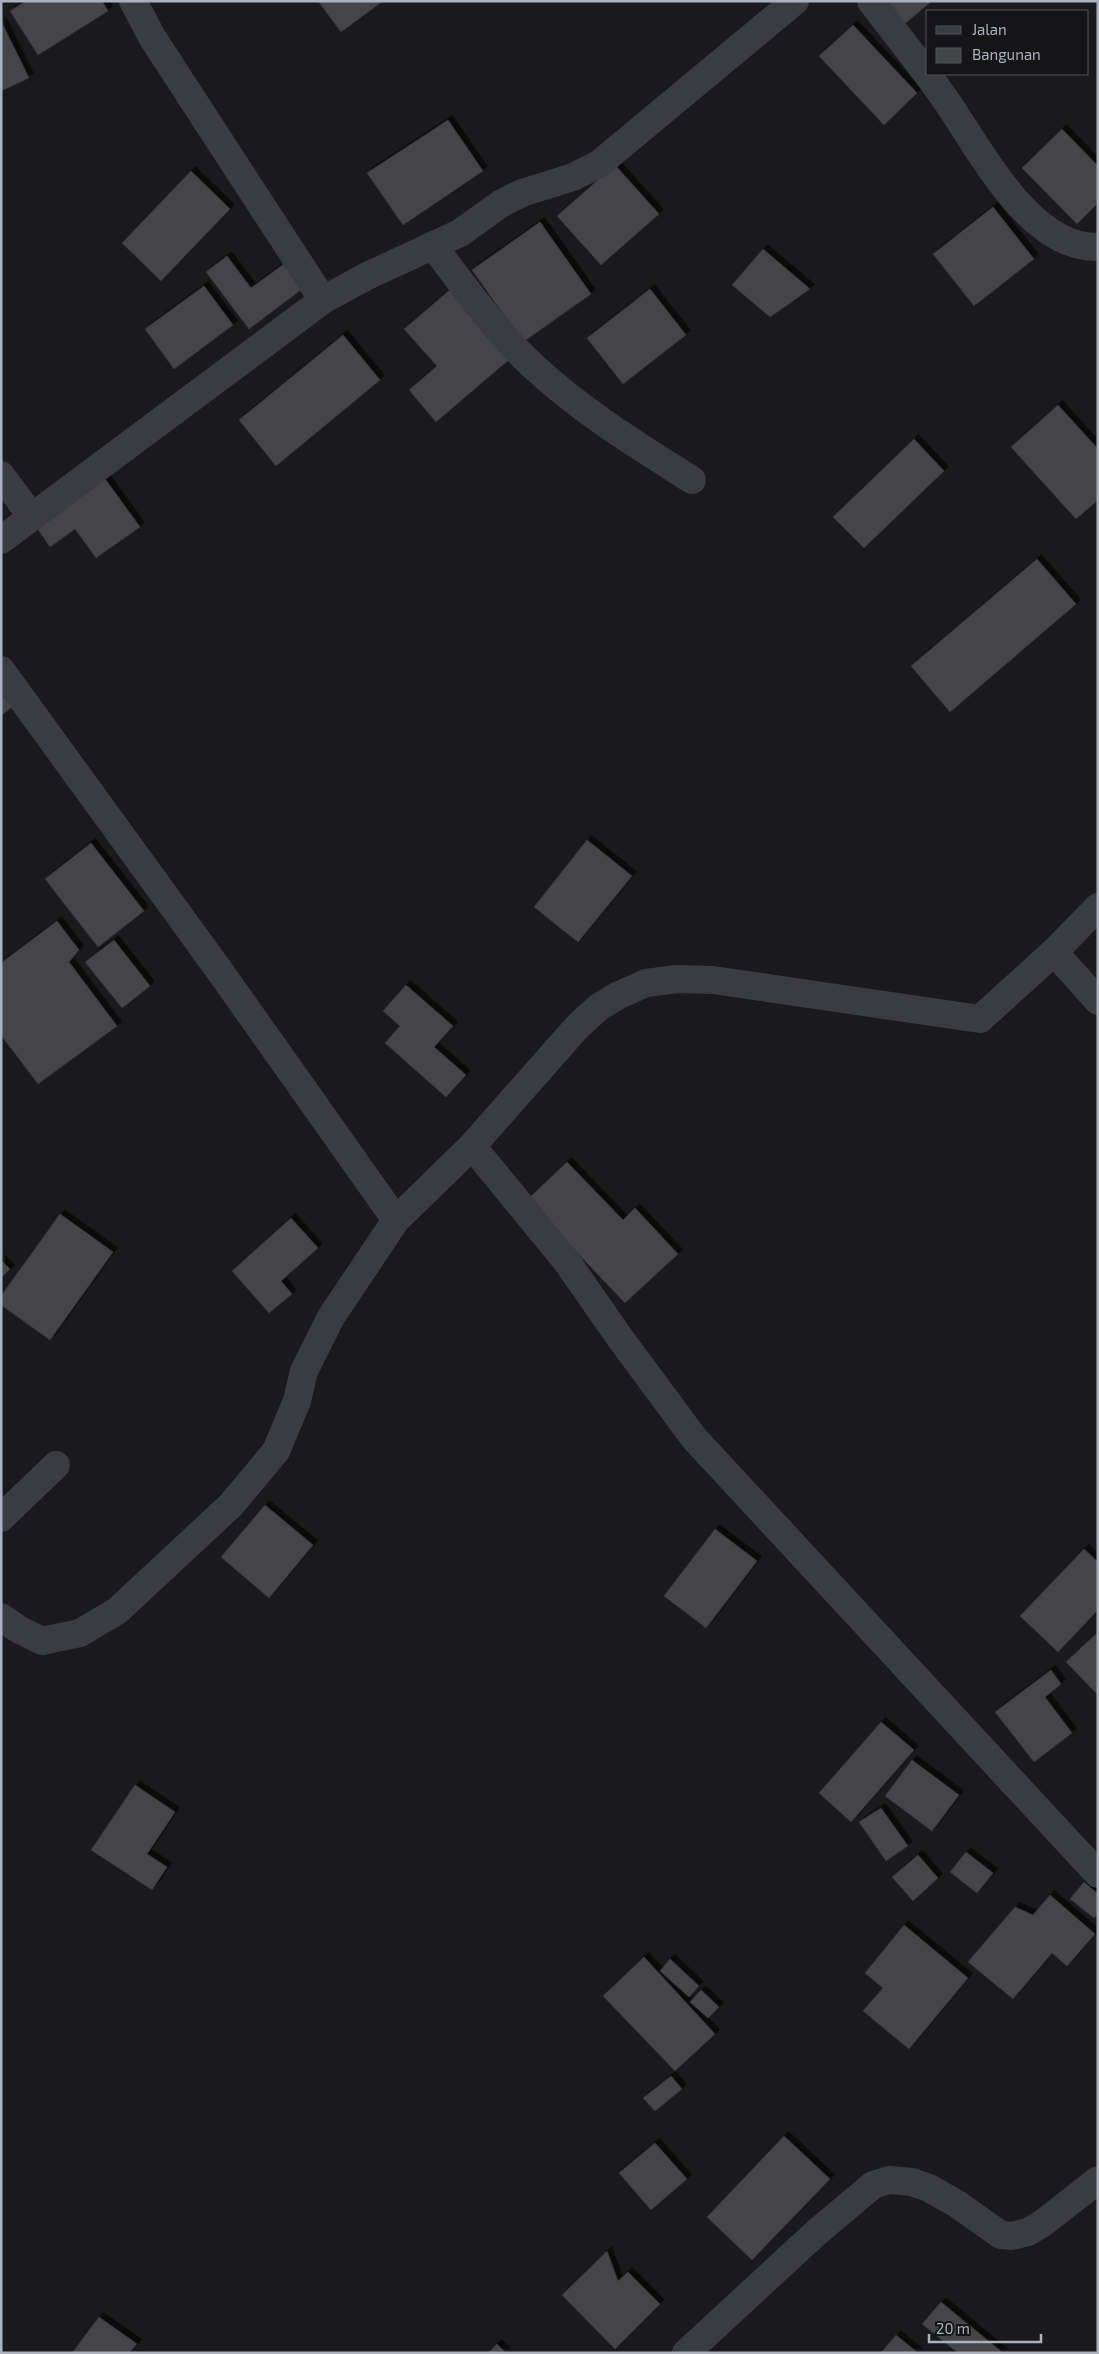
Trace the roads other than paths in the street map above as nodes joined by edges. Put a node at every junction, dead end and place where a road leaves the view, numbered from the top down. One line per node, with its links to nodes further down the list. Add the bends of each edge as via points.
1 (133, 1): 8 (street, via 152,37)
2 (795, 1): 6 (street, via 600,164 502,202 460,233)
3 (871, 1): 4 (street)
4 (926, 71)
5 (929, 75): 7 (street, via 1007,190 1026,212 1063,240)
6 (434, 246): 8 (street); 10 (street, via 489,318 532,365 624,437)
7 (1098, 247)
8 (323, 300): 11 (street)
9 (1, 475): 11 (street)
10 (692, 480)
11 (32, 517): 12 (street)
12 (1, 540)
13 (1, 670): 18 (street)
14 (1098, 907): 15 (street)
15 (1054, 952): 16 (street); 17 (street, via 980,1019 713,980 646,984 599,1007 578,1026)
16 (1098, 1001)
17 (472, 1146): 18 (street); 22 (street, via 567,1262 694,1438)
18 (396, 1220): 21 (street, via 331,1317 304,1371 297,1401 276,1451 231,1505 117,1611 80,1633 42,1641)
19 (56, 1465): 20 (street)
20 (1, 1518)
21 (1, 1617)
22 (1098, 1874)
23 (1098, 2180): 24 (street, via 1044,2223 1012,2236 1001,2235 929,2188 912,2182 889,2180 873,2185)
24 (686, 2353)

